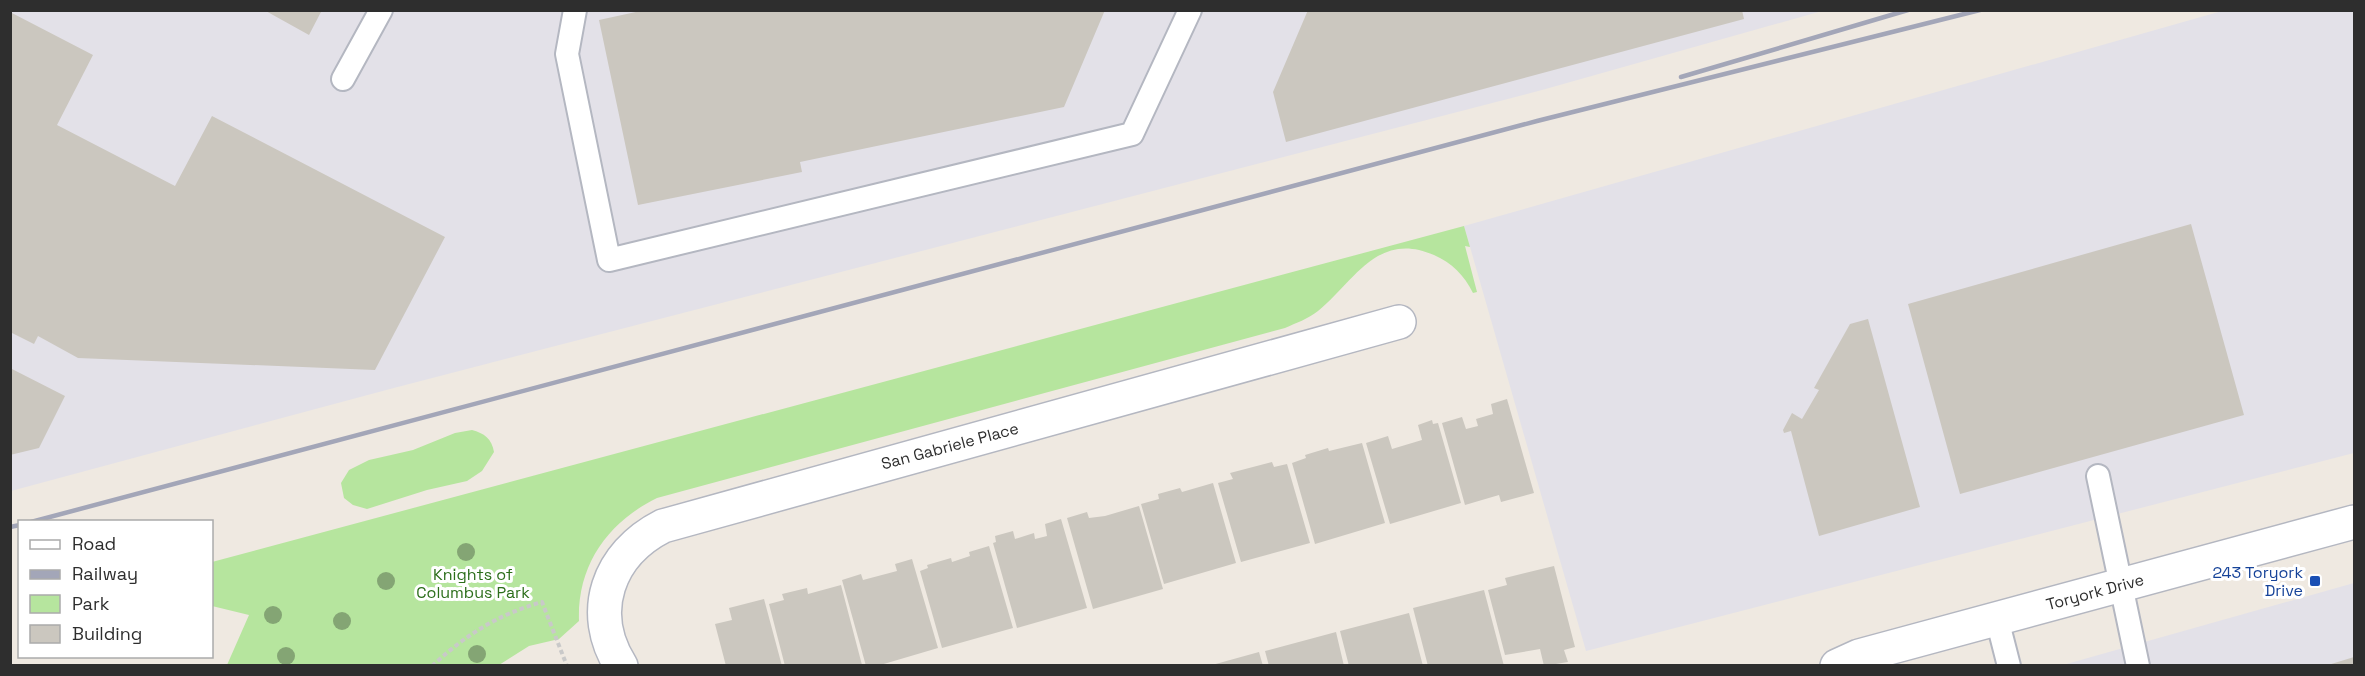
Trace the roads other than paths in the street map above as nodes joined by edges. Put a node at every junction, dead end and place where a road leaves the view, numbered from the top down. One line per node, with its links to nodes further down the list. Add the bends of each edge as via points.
1 (381, 10): 4 (lane)
2 (575, 10): 3 (lane, via 567,54 609,260 1132,134)
3 (1190, 10)
4 (343, 79)
5 (1399, 322): 10 (street, San Gabriele Place, via 663,526 627,552 607,587 605,628)
6 (2098, 476): 8 (lane)
7 (2355, 522): 8 (street, Toryork Drive)
8 (2121, 585): 9 (street, Toryork Drive); 13 (lane)
9 (1997, 619): 11 (street, Toryork Drive, via 1859,656); 12 (lane)
10 (621, 666)
11 (1837, 666)
12 (2009, 666)
13 (2138, 666)

